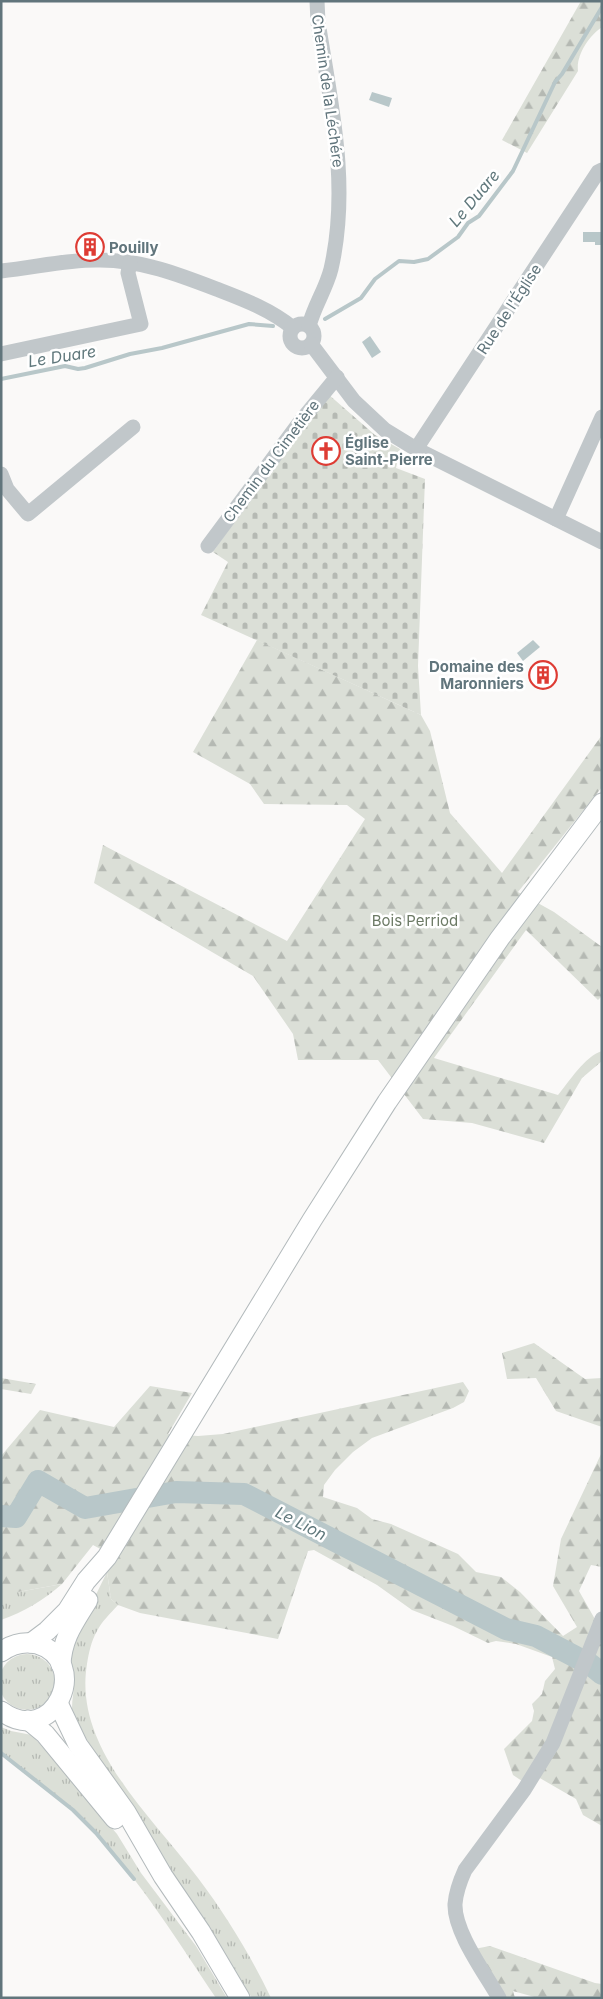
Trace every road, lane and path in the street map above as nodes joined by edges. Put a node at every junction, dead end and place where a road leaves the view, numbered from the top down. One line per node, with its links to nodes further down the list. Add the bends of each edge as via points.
1 (317, 1): 5 (street, Chemin de la Léchére, via 339,160 339,203 331,269)
2 (602, 170): 12 (street, Rue de l'Église)
3 (130, 262): 4 (street, via 83,260); 6 (street, via 226,292 270,311); 8 (street, via 128,273 141,324)
4 (1, 271)
5 (309, 326): 6 (street, via 300,324); 7 (street, via 314,336)
6 (293, 328): 7 (street, via 290,339 295,345 303,348)
7 (311, 344): 9 (street)
8 (1, 354)
9 (337, 377): 12 (street, via 367,415); 16 (street, Chemin du Cimetière)
10 (602, 417): 14 (street)
11 (133, 427): 13 (street, via 28,514 7,489)
12 (416, 449): 14 (street)
13 (1, 474)
14 (556, 519): 15 (street)
15 (602, 542)
16 (208, 546)
17 (602, 803): 18 (main road, via 500,938 387,1102)
18 (107, 1557): 20 (main road, via 86,1581 67,1611); 22 (main road, via 96,1587 65,1638)
19 (602, 1619): 28 (street, via 553,1743 524,1790 465,1870 459,1884 455,1902 459,1926)
20 (31, 1643): 21 (main road, via 13,1645); 22 (main road, via 46,1648)
21 (1, 1652)
22 (61, 1665): 23 (main road, via 65,1680)
23 (58, 1704): 25 (main road, via 45,1716); 26 (main road, via 78,1745 126,1812)
24 (1, 1711): 25 (main road, via 13,1718)
25 (28, 1720): 26 (main road, via 45,1734)
26 (163, 1876): 27 (main road)
27 (240, 1998)
28 (499, 1998)

